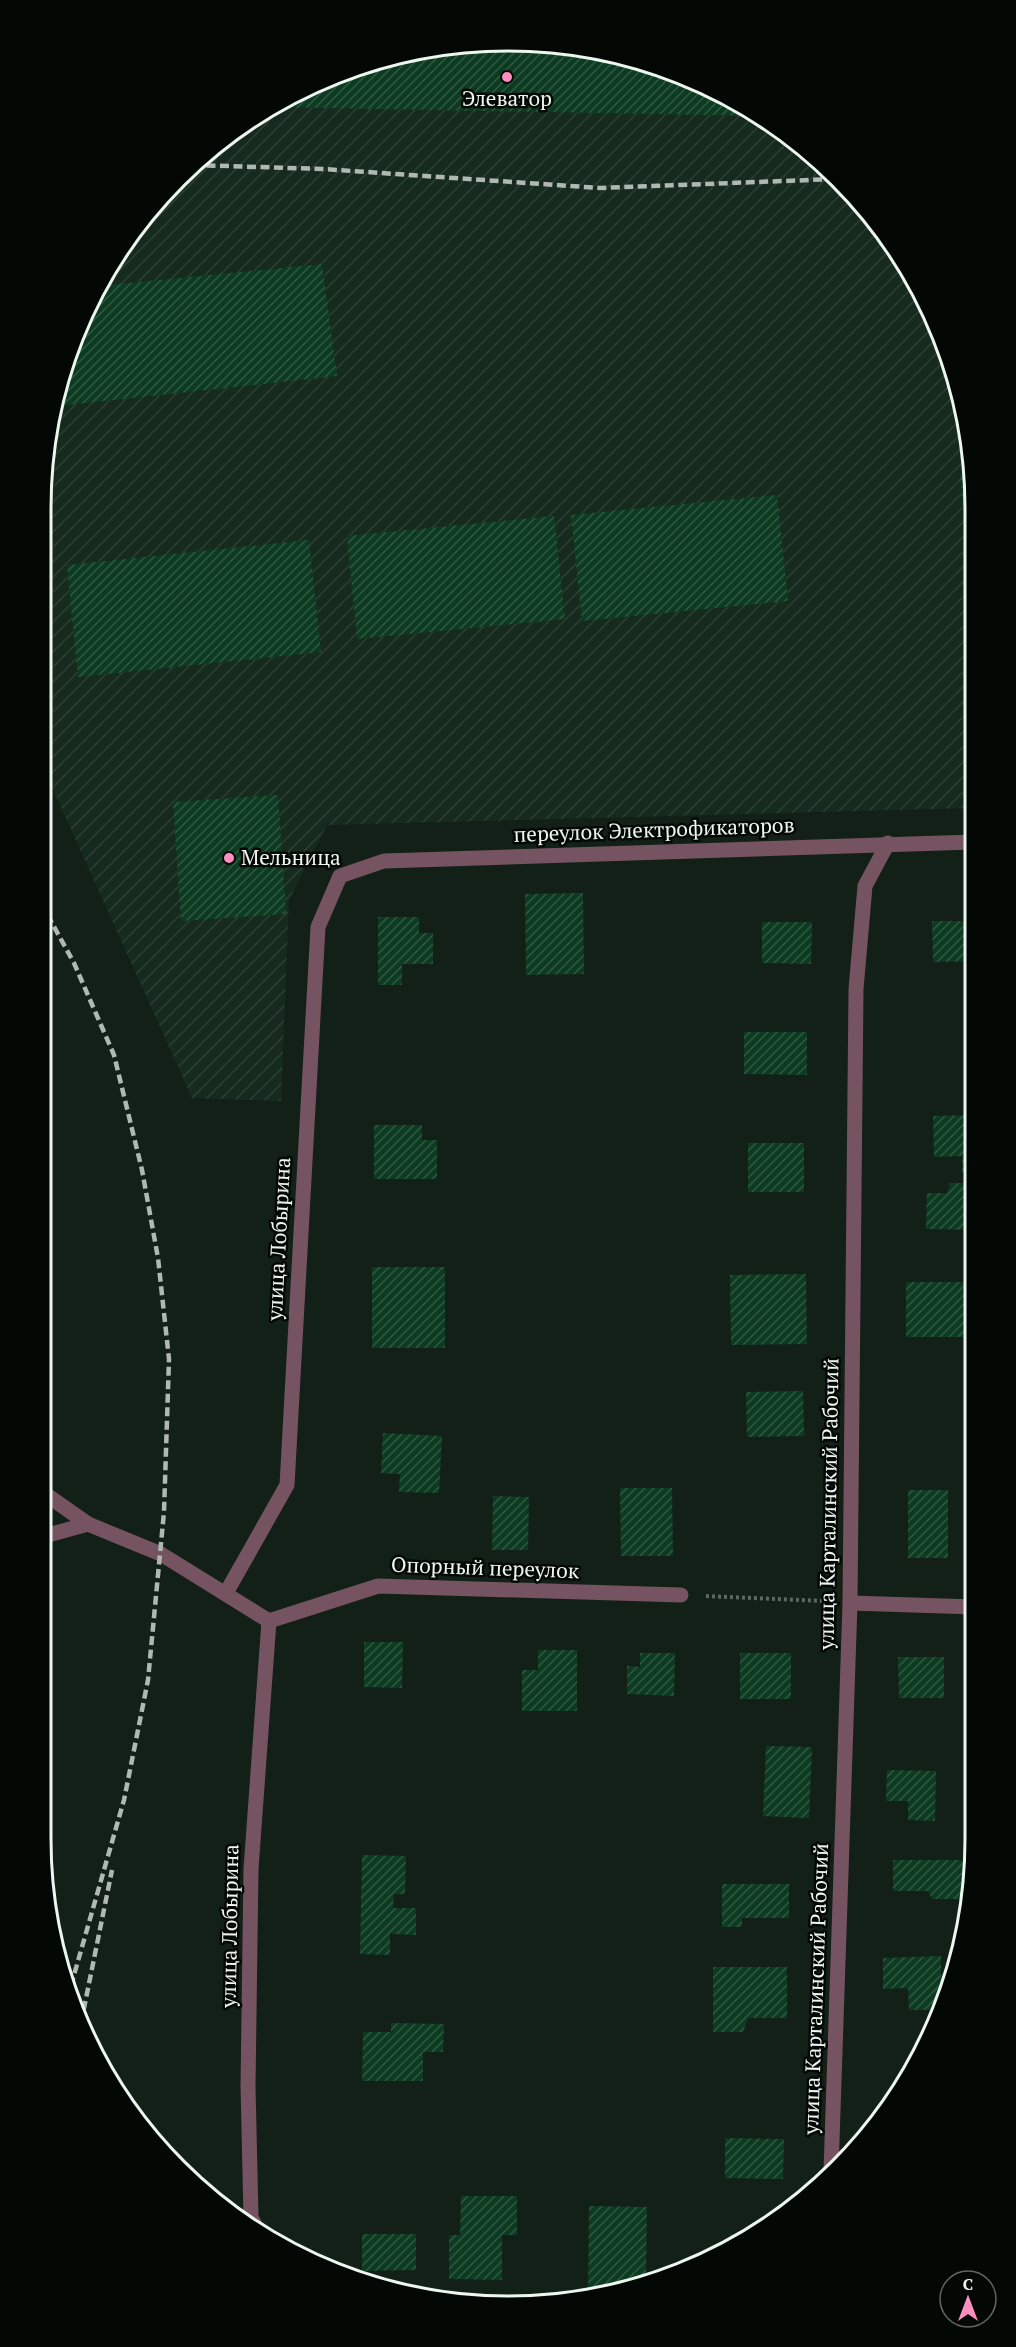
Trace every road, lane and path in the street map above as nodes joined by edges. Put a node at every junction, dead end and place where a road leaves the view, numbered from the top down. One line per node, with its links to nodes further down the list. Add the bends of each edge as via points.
1 (965, 842): 2 (street, переулок Электрофикаторов)
2 (888, 843): 3 (street, переулок Электрофикаторов, via 384,861); 9 (street, улица Карталинский Рабочий, via 866,886 856,989)
3 (340, 876): 7 (street, улица Лобырина, via 318,927 287,1485)
4 (51, 1499): 5 (street)
5 (88, 1524): 6 (street); 7 (street, via 161,1554)
6 (51, 1535)
7 (226, 1593): 11 (street)
8 (681, 1595): 9 (path); 11 (street, Опорный переулок, via 378,1586)
9 (850, 1603): 10 (street); 12 (street, улица Карталинский Рабочий)
10 (965, 1607)
11 (269, 1621): 13 (street, улица Лобырина, via 251,1869)
12 (831, 2162)
13 (251, 2217)

